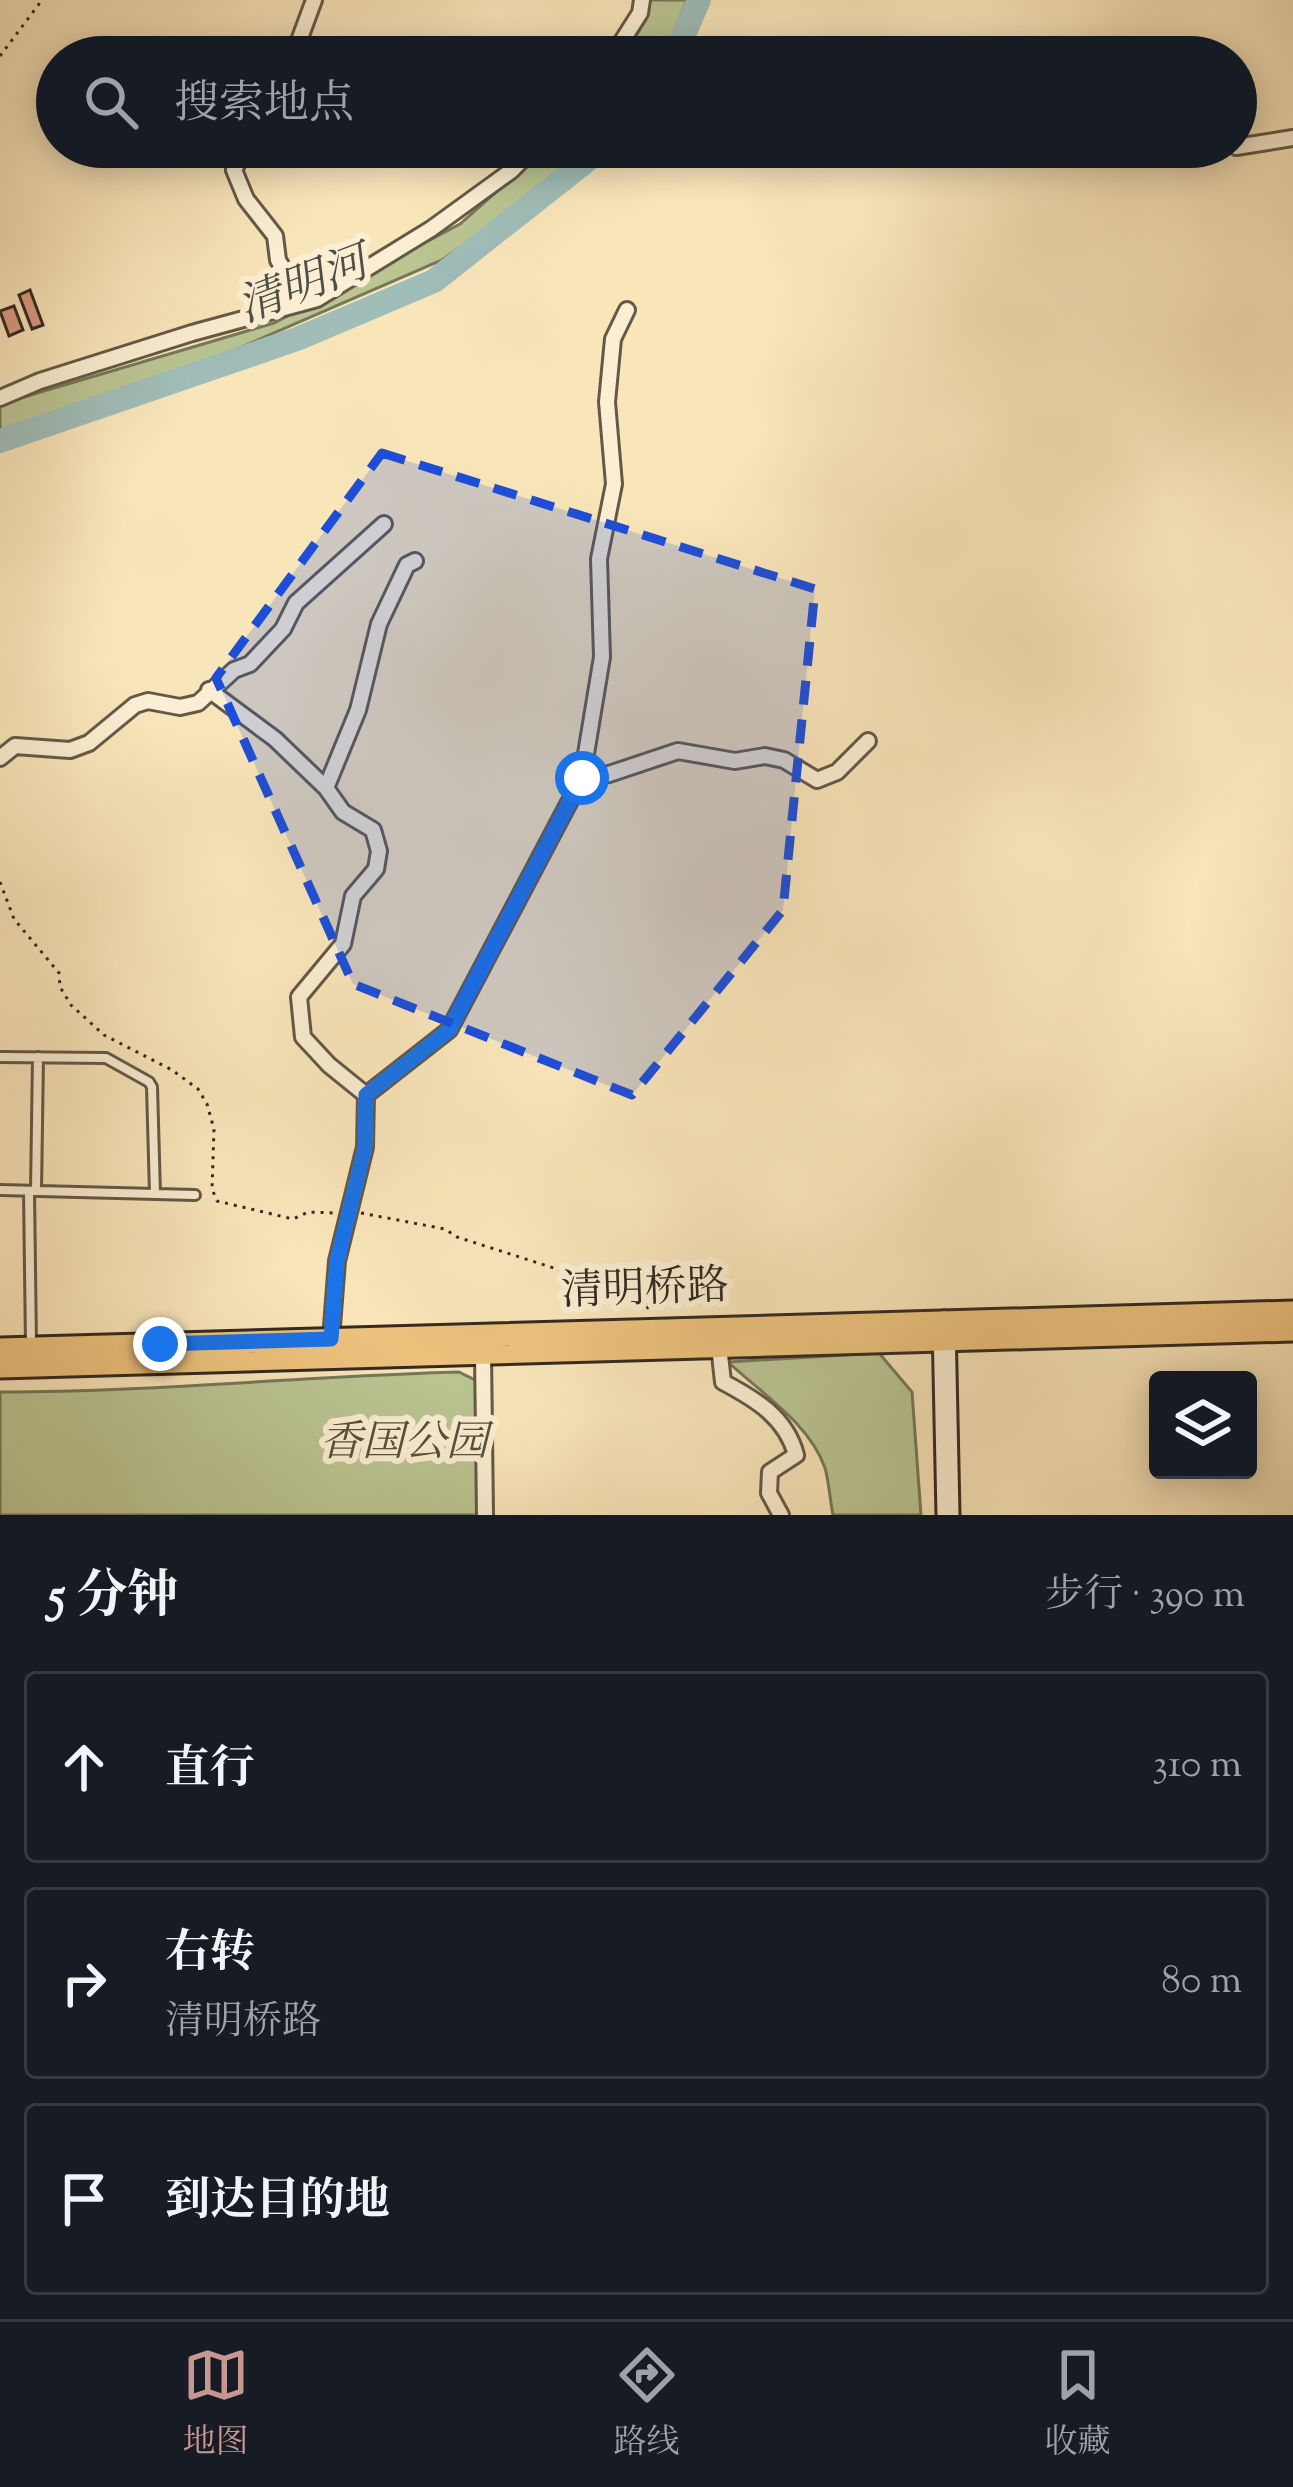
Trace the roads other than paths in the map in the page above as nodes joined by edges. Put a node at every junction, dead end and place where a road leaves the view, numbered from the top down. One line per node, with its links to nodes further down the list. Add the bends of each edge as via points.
1 (314, 0): 3 (street)
2 (642, 0): 4 (street)
3 (300, 36)
4 (625, 36)
5 (1293, 138): 6 (street)
6 (1257, 144)
7 (235, 168): 9 (street, via 246,199 275,236 285,272)
8 (514, 168): 9 (street)
9 (317, 299): 11 (street)
10 (627, 310): 17 (street, via 613,339 607,402 614,484 599,560 602,657)
11 (0, 398)
12 (384, 524): 14 (street, via 296,602 284,629 250,664)
13 (415, 561): 18 (street, via 379,624 358,710)
14 (208, 690): 16 (street, via 198,704 135,706 70,750 16,746); 18 (street)
15 (868, 741): 17 (street, via 818,781 784,760 677,751)
16 (0, 758)
17 (582, 778): 21 (street, via 449,1030)
18 (326, 788): 21 (street, via 343,812 373,830 379,851 376,869 352,896 343,944 299,998 303,1036)
19 (0, 1057): 20 (lane)
20 (38, 1057): 23 (lane); 24 (lane, via 106,1058 149,1082)
21 (366, 1095): 29 (street, via 365,1147 337,1261)
22 (0, 1190): 23 (lane)
23 (33, 1191): 24 (lane); 33 (lane)
24 (155, 1194): 25 (lane)
25 (196, 1195)
26 (1293, 1312): 28 (main road, 清明桥路)
27 (1293, 1330): 28 (main road, 清明桥路)
28 (944, 1331): 29 (main road, 清明桥路); 30 (main road, 清明桥路); 37 (street)
29 (331, 1339): 33 (main road, 清明桥路)
30 (718, 1346): 32 (main road, 清明桥路); 36 (street, via 723,1382 756,1399 793,1444 792,1461 770,1472 769,1493)
31 (0, 1349): 33 (main road, 清明桥路)
32 (483, 1353): 33 (main road, 清明桥路); 35 (street)
33 (31, 1357): 34 (main road, 清明桥路)
34 (0, 1367)
35 (485, 1515)
36 (781, 1515)
37 (948, 1515)

